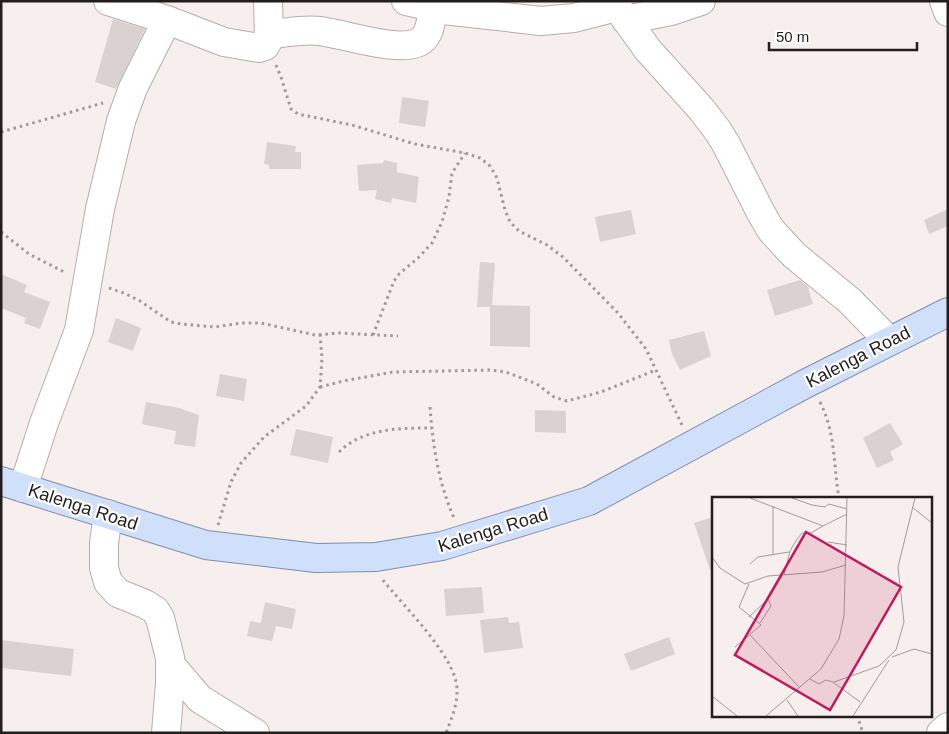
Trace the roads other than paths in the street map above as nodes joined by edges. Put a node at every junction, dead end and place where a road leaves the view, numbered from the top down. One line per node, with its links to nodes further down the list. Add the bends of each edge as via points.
1 (108, 1): 10 (street)
2 (268, 1): 11 (street)
3 (406, 1): 6 (street)
4 (701, 1): 8 (street, via 671,11)
5 (944, 1): 9 (street)
6 (433, 8): 7 (street); 11 (street, via 426,36 420,42 407,46 318,31)
7 (489, 8): 8 (street, via 541,21)
8 (618, 9): 13 (street, via 648,50 718,131 771,230 794,256 850,301)
9 (948, 12)
10 (167, 20): 11 (street, via 224,42 259,48); 14 (street, via 121,121 108,169 79,330 44,423)
11 (268, 39)
12 (948, 312): 13 (main road, Kalenga Road)
13 (889, 342): 15 (main road, Kalenga Road, via 589,501 442,546 366,558 316,558 211,546)
14 (12, 484): 15 (main road, Kalenga Road)
15 (108, 514): 16 (street, via 104,543 104,568 108,582 118,593 155,610 160,618)
16 (170, 664): 18 (street); 19 (street, via 200,699)
17 (948, 727): 20 (street)
18 (166, 733)
19 (255, 733)
20 (941, 733)

